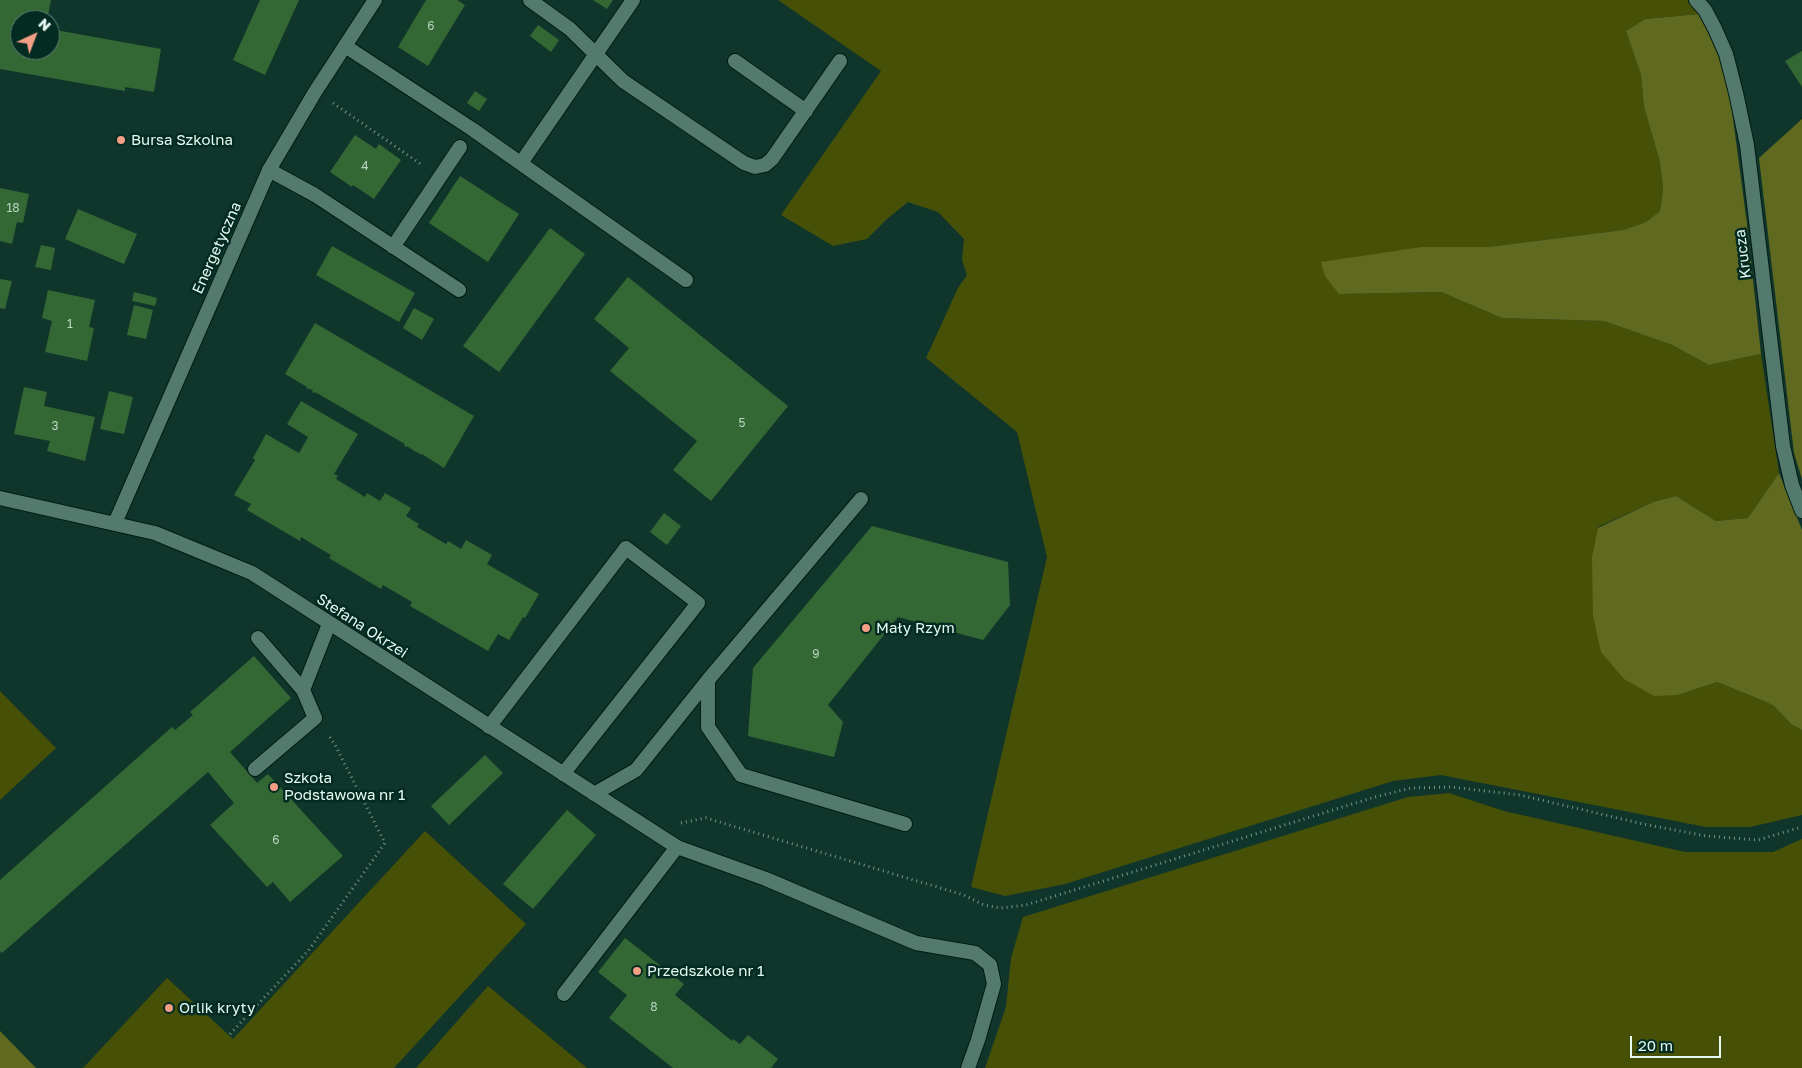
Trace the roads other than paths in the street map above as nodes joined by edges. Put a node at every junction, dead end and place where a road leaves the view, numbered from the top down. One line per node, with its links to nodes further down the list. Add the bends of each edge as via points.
1 (375, 0): 5 (street, Energetyczna)
2 (530, 0): 6 (street, via 570,29)
3 (633, 0): 6 (street)
4 (1696, 0): 18 (street, Krucza, via 1705,10 1726,54 1747,145 1783,446)
5 (345, 46): 11 (street); 12 (street, Energetyczna)
6 (596, 54): 9 (street, via 623,81 744,164 765,165); 11 (street)
7 (735, 61): 9 (street)
8 (840, 61): 9 (street)
9 (806, 111)
10 (460, 147): 13 (street)
11 (521, 163): 14 (street)
12 (269, 170): 13 (street, via 294,182); 19 (street, Energetyczna)
13 (393, 247): 15 (street)
14 (686, 280)
15 (459, 290)
16 (0, 498): 19 (street, Stefana Okrzei)
17 (861, 500): 22 (street)
18 (1802, 511)
19 (115, 523): 20 (street, Stefana Okrzei, via 155,532 252,574)
20 (329, 624): 23 (street); 24 (street, Stefana Okrzei)
21 (258, 638): 23 (street)
22 (708, 680): 27 (street, via 636,770); 28 (street, via 708,727 741,775)
23 (302, 690): 25 (street, via 315,718)
24 (489, 727): 26 (street, Stefana Okrzei); 26 (street, via 626,548 698,603)
25 (255, 770)
26 (563, 774): 27 (street, Stefana Okrzei)
27 (594, 794): 29 (street, Stefana Okrzei)
28 (905, 824)
29 (677, 847): 30 (street); 31 (street, Stefana Okrzei, via 766,880 916,943 975,953 990,965 994,984)
30 (564, 994)
31 (968, 1068)

